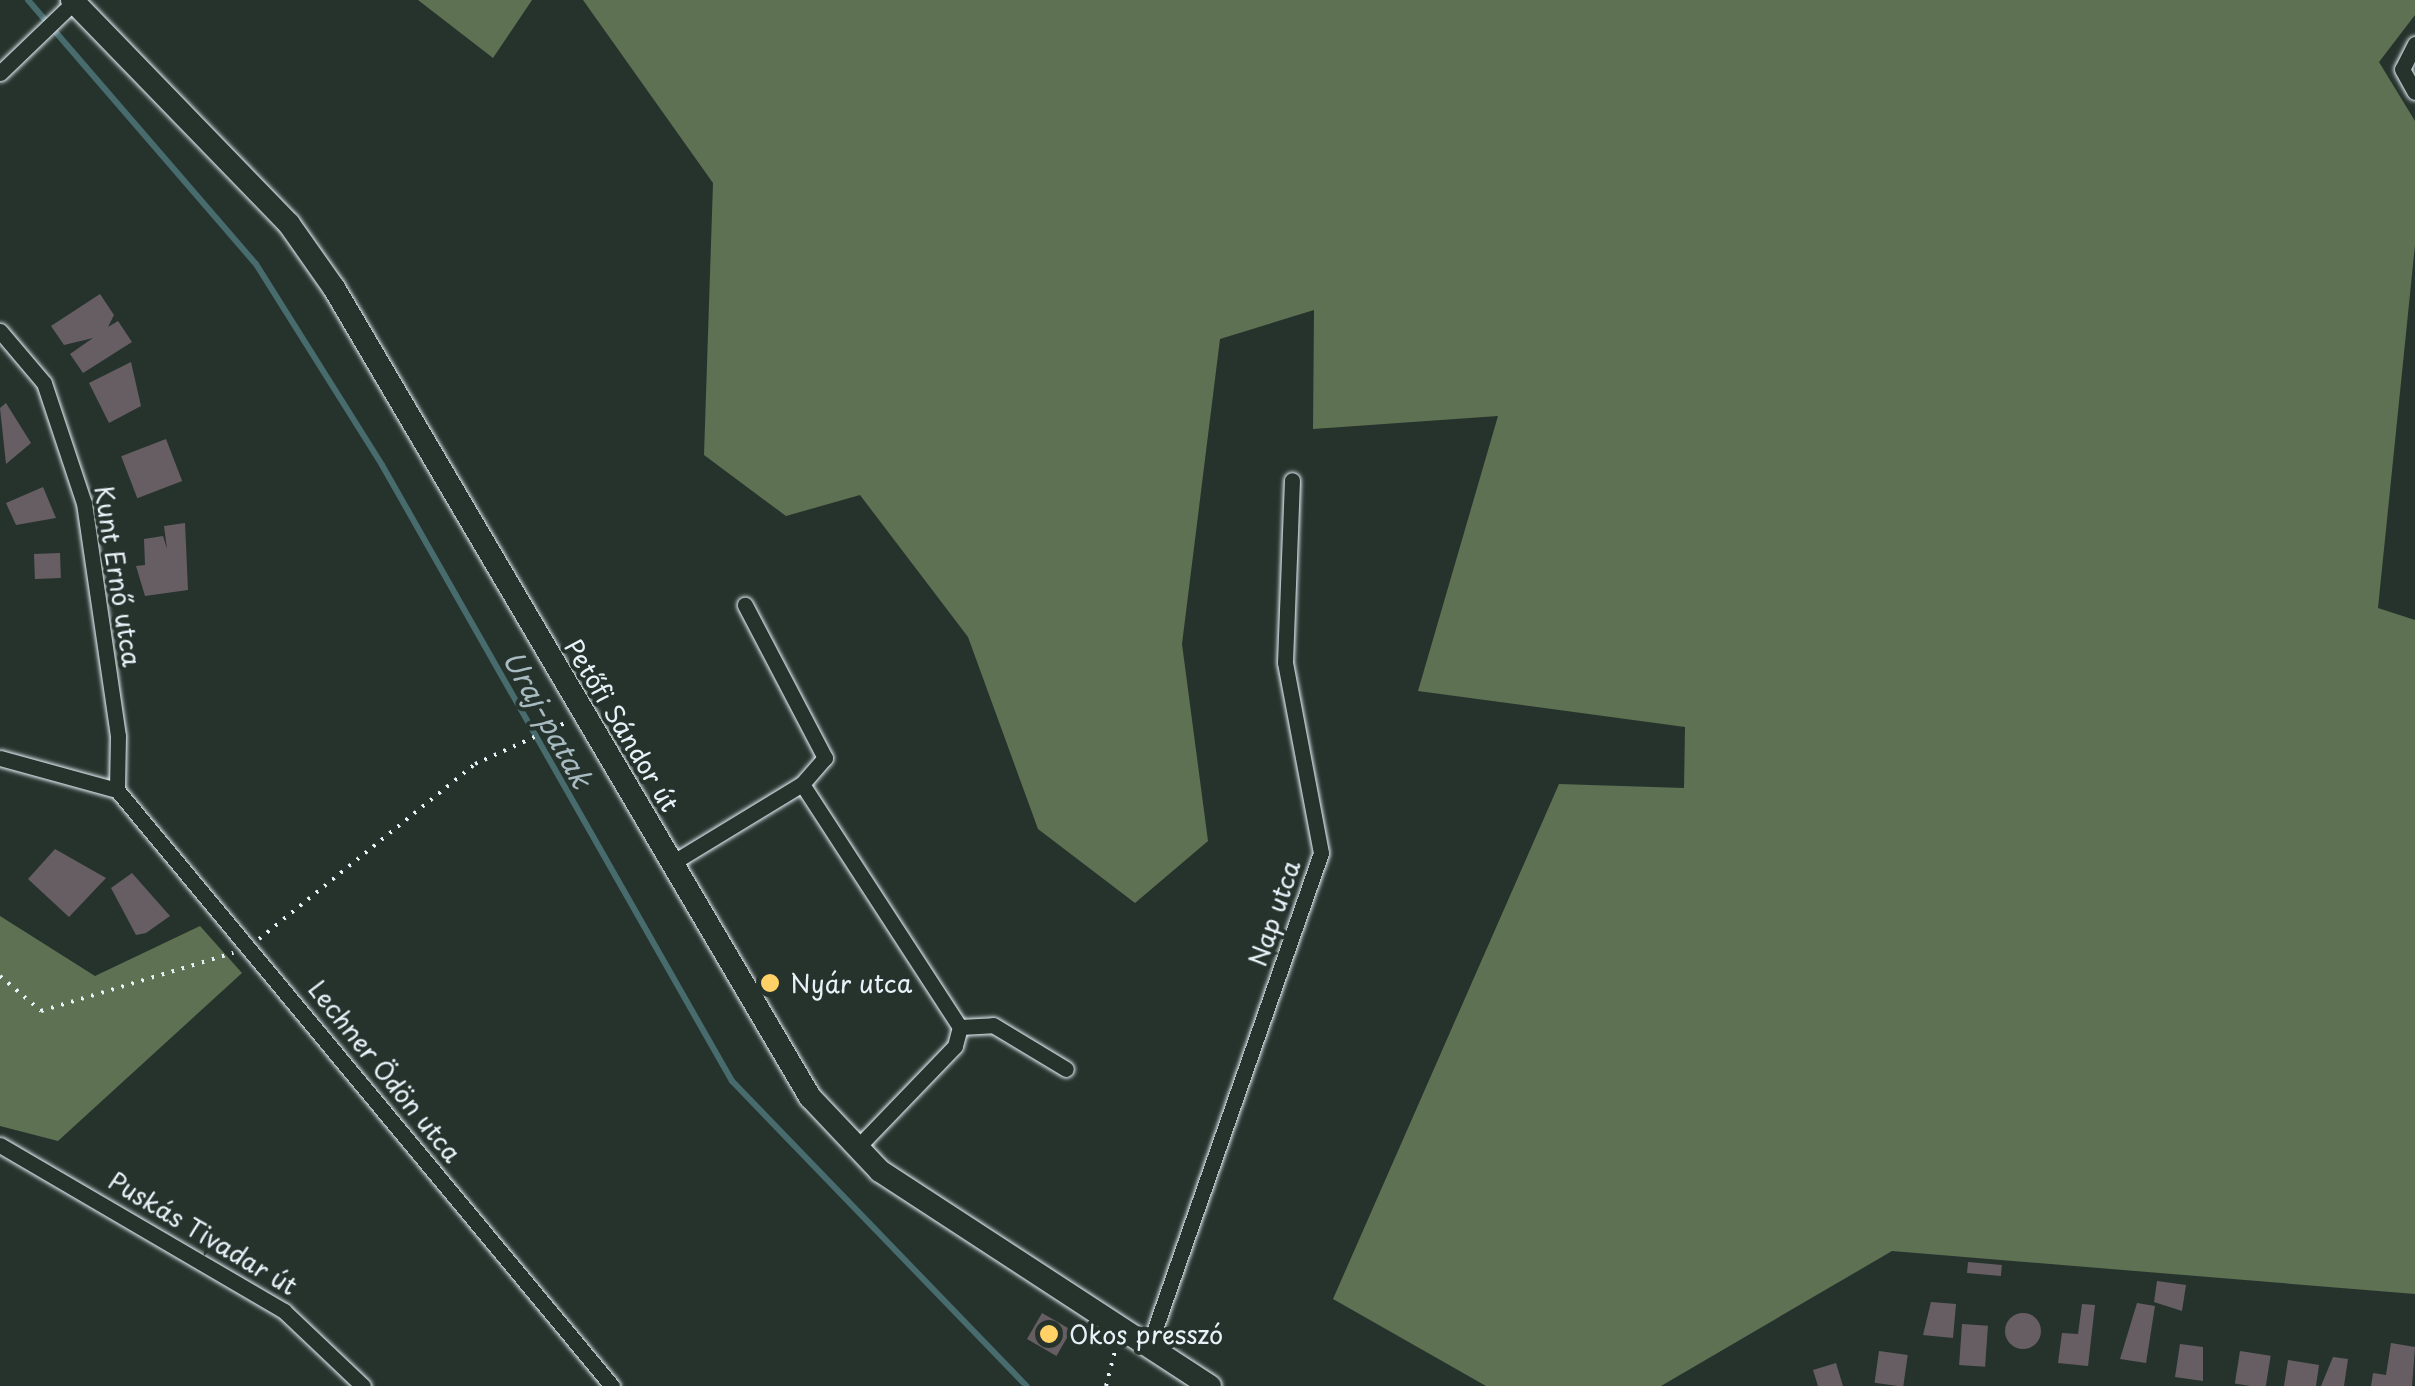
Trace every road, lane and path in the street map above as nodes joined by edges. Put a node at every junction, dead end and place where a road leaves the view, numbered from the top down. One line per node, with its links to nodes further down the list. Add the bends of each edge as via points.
1 (70, 4): 3 (street); 8 (street, Petőfi Sándor út, via 288,224 334,288)
2 (2415, 44): 4 (street, via 2402,69)
3 (0, 73)
4 (2415, 92)
5 (0, 331): 11 (street, Kunt Ernő utca, via 44,383 84,503 118,736)
6 (1292, 480): 20 (street, Nap utca, via 1285,662 1321,853)
7 (745, 605): 10 (street, via 824,750 821,768)
8 (582, 712): 12 (street, Petőfi Sándor út); 13 (path, via 526,747 502,752 455,778)
9 (0, 758): 11 (street)
10 (802, 784): 12 (street); 15 (street)
11 (117, 790): 13 (street, Lechner Ödön utca)
12 (672, 863): 18 (street, Petőfi Sándor út, via 810,1097)
13 (252, 944): 14 (path, via 192,972 41,1011); 22 (street, Lechner Ödön utca)
14 (0, 976)
15 (960, 1028): 16 (street, via 993,1024); 18 (street, via 955,1046)
16 (1066, 1069)
17 (0, 1145): 21 (street, Puskás Tivadar út, via 284,1311)
18 (856, 1149): 19 (street, Petőfi Sándor út)
19 (1121, 1328): 20 (street, Petőfi Sándor út); 23 (path)
20 (1149, 1346): 24 (street, Petőfi Sándor út)
21 (362, 1386)
22 (612, 1386)
23 (1106, 1386)
24 (1210, 1386)

